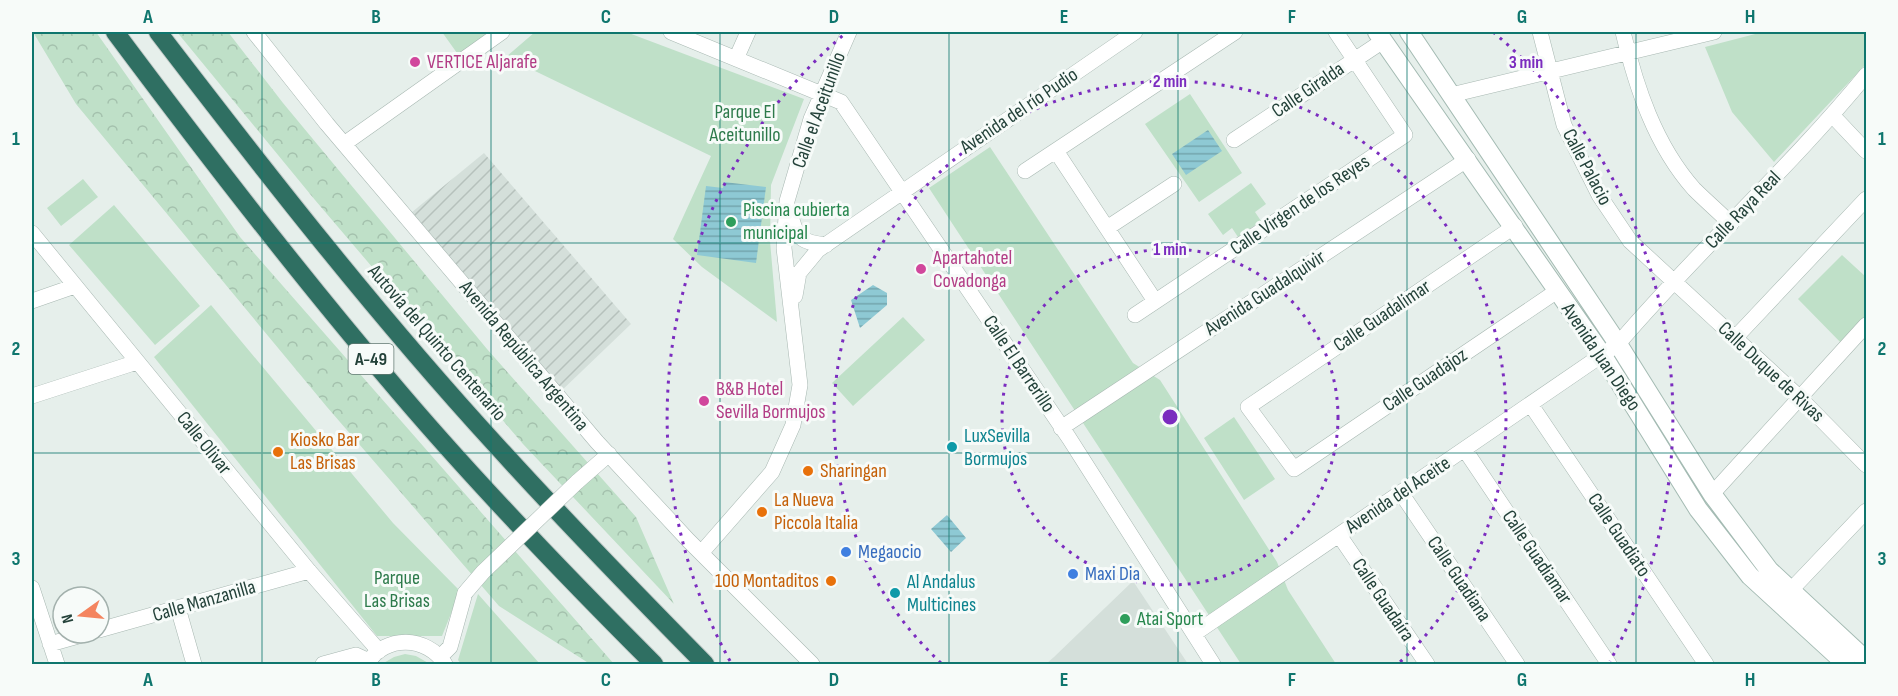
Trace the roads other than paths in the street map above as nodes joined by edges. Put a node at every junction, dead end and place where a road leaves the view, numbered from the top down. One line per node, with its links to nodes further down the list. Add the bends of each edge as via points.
1 (115, 32): 77 (highway, A-49, via 271,237 390,382)
2 (158, 32): 78 (highway, Autovía del Quinto Centenario / A-49, via 374,306 495,444)
3 (254, 32): 25 (street, Avenida República Argentina)
4 (502, 32): 25 (street)
5 (671, 32): 17 (street, Calle El Barrerillo)
6 (748, 32): 17 (street)
7 (849, 32): 21 (street, Calle el Aceitunillo)
8 (1135, 32): 31 (street, Avenida del río Pudio)
9 (1235, 32): 26 (street)
10 (1336, 32): 18 (street)
11 (1408, 32): 22 (street, Avenida Juan Diego)
12 (1540, 32): 19 (street, Calle Palacio)
13 (1623, 32): 16 (street)
14 (1710, 32): 16 (street)
15 (1380, 36): 18 (street, Calle Giralda); 28 (street, Avenida Juan Diego)
16 (1628, 53): 19 (street); 34 (street, via 1643,101 1664,147 1694,188)
17 (736, 59): 21 (street, Calle El Barrerillo)
18 (1355, 60): 24 (street, Calle Giralda); 43 (street, Calle Virgen de los Reyes, via 1405,135)
19 (1550, 71): 22 (street); 39 (street, Calle Palacio, via 1564,125 1599,195 1630,241)
20 (1866, 75): 23 (street, Calle Raya Real)
21 (822, 93): 31 (street, Calle El Barrerillo, via 841,102); 33 (street, Calle el Aceitunillo)
22 (1451, 95): 48 (street, Avenida Juan Diego)
23 (1833, 116): 27 (street); 34 (street, Calle Raya Real)
24 (1234, 140)
25 (344, 144): 56 (street, Avenida República Argentina)
26 (1056, 151): 29 (street); 36 (street)
27 (1866, 151)
28 (1468, 159): 35 (street, Avenida Juan Diego); 54 (street, Avenida Guadalquivir)
29 (1025, 171)
30 (1174, 184): 36 (street)
31 (903, 190): 38 (street, Avenida del río Pudio); 54 (street, Calle El Barrerillo)
32 (1866, 200): 47 (street)
33 (787, 201): 38 (street, via 794,230 806,242); 44 (street, Calle el Aceitunillo, via 784,248)
34 (1731, 224): 39 (street, Calle Raya Real)
35 (1515, 226): 41 (street, Avenida Juan Diego); 58 (street, Calle Guadalimar, via 1248,407)
36 (1107, 228): 43 (street)
37 (32, 233): 40 (street, Calle Olivar)
38 (826, 245): 44 (street, Avenida del río Pudio, via 799,273)
39 (1673, 282): 47 (street, Calle Duque de Rivas); 48 (street, Calle Raya Real)
40 (75, 286): 42 (street); 50 (street, Calle Olivar)
41 (1557, 291): 49 (street, Avenida Juan Diego); 58 (street, Calle Guadajoz)
42 (32, 301)
43 (1155, 301): 45 (street, Calle Virgen de los Reyes)
44 (792, 308): 63 (street, Calle el Aceitunillo, via 800,385 794,425 772,472)
45 (1135, 315)
46 (1866, 325): 52 (street)
47 (1735, 338): 52 (street, Calle Duque de Rivas)
48 (1618, 344): 49 (street, Calle Raya Real); 60 (street, Avenida Juan Diego)
49 (1603, 356): 53 (street, Avenida del Aceite); 85 (street, Avenida Juan Diego, via 1698,509 1750,576)
50 (137, 362): 51 (street); 64 (street, Calle Olivar)
51 (32, 396)
52 (1799, 397): 57 (street, Calle Duque de Rivas); 60 (street)
53 (1531, 405): 55 (street, Avenida del Aceite); 84 (street, Calle Guadiato)
54 (1061, 428): 69 (street, Calle El Barrerillo)
55 (1465, 450): 59 (street, Avenida del Aceite); 83 (street, Calle Guadiamar)
56 (609, 454): 63 (street, Avenida República Argentina); 73 (street, bridge, via 465,593)
57 (1866, 465)
58 (1294, 469)
59 (1401, 493): 62 (street, Avenida del Aceite); 82 (street, Calle Guadiana)
60 (1712, 494): 66 (street, Avenida Juan Diego, via 1769,570)
61 (1866, 511): 66 (street)
62 (1339, 535): 69 (street, Avenida del Aceite); 81 (street, Calle Guadaíra)
63 (702, 552): 79 (street, Avenida República Argentina)
64 (309, 571): 67 (street, Calle Manzanilla); 71 (street, Calle Olivar)
65 (32, 588): 70 (street)
66 (1791, 590): 72 (street, Avenida Juan Diego)
67 (178, 608): 68 (street, Calle Manzanilla); 75 (street)
68 (111, 627)
69 (1194, 634): 80 (street, Calle El Barrerillo)
70 (50, 644): 74 (street)
71 (371, 659): 73 (street, via 391,645 411,642 430,648); 76 (street, via 356,654)
72 (1866, 660)
73 (443, 661)
74 (57, 664)
75 (194, 664)
76 (323, 664)
77 (654, 664)
78 (705, 664)
79 (812, 664)
80 (1213, 664)
81 (1427, 664)
82 (1517, 664)
83 (1609, 664)
84 (1706, 664)
85 (1846, 664)

